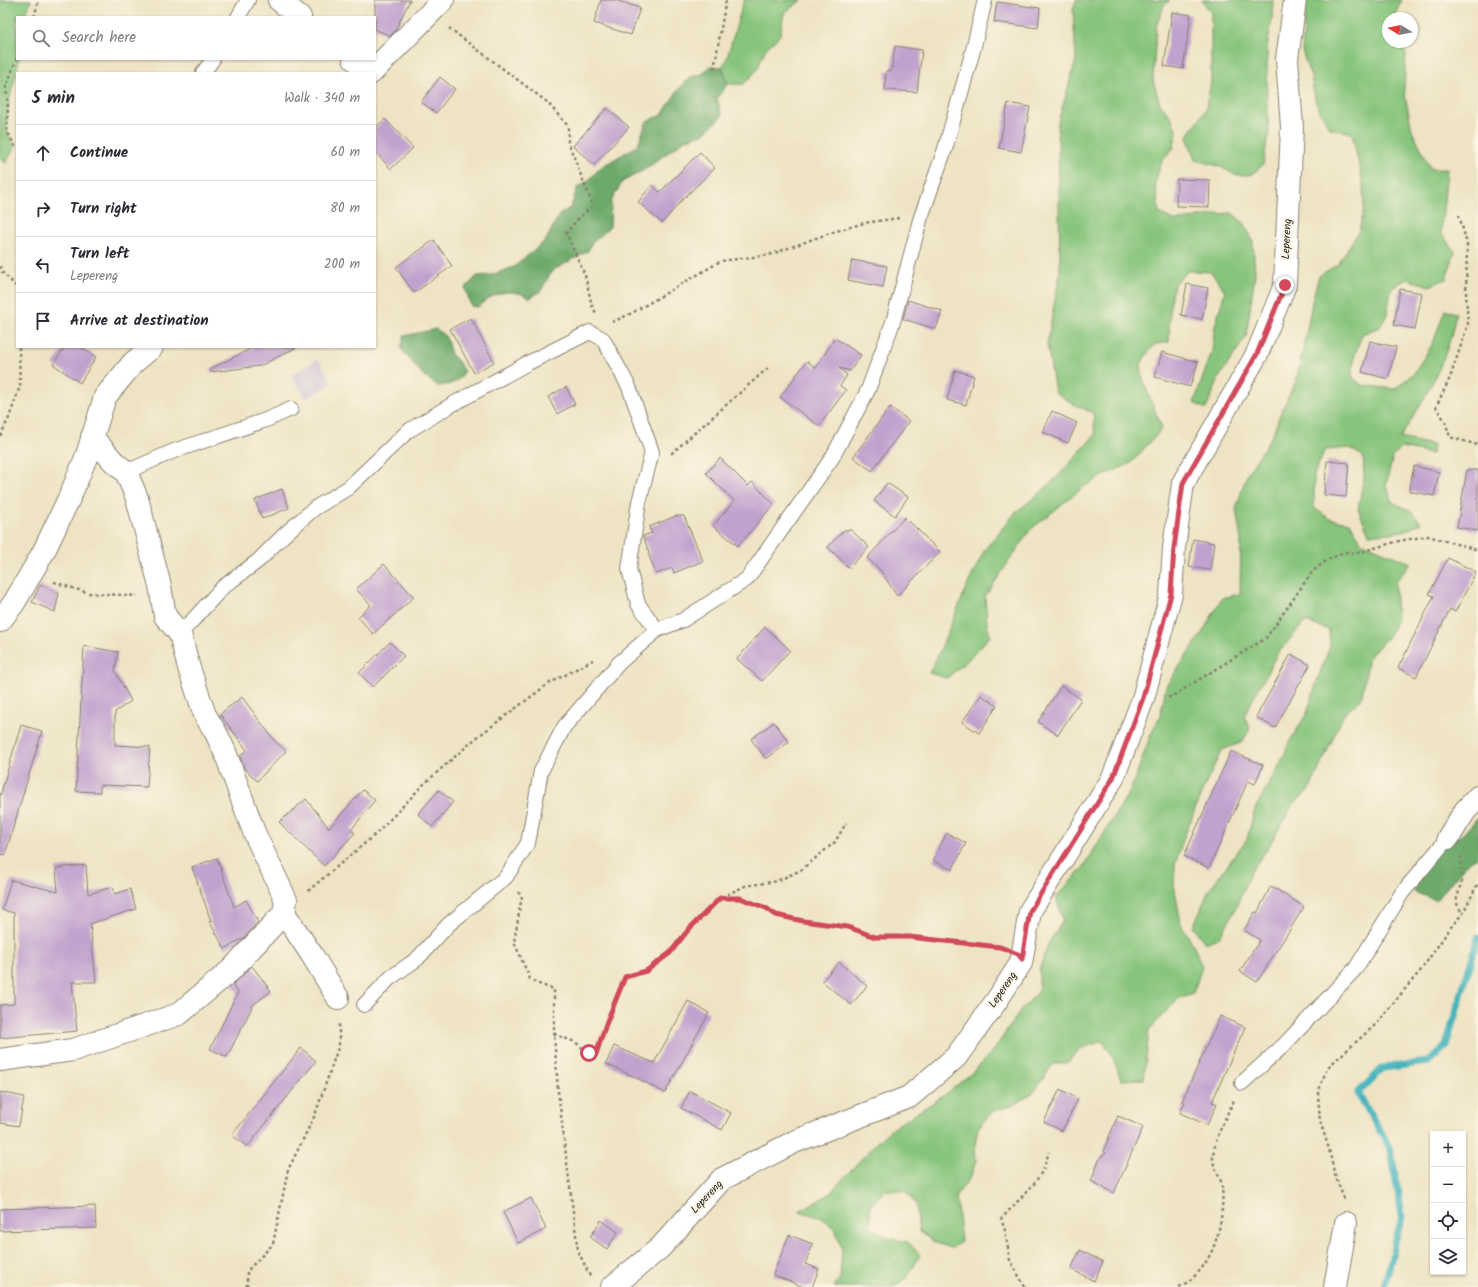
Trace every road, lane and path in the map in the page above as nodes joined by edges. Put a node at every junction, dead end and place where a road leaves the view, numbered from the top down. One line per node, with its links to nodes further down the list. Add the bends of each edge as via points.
1 (39, 0): 8 (path)
2 (248, 0): 9 (lane)
3 (279, 0): 10 (street)
4 (726, 0): 14 (path)
5 (985, 0): 20 (lane, via 945,149)
6 (1295, 0): 41 (street, Lepereng, via 1287,59 1292,127 1285,285 1257,354 1183,483 1171,594)
7 (436, 7): 17 (street); 23 (path, via 547,102 568,126 568,142 593,206 566,233 585,276 592,306)
8 (34, 16)
9 (239, 16)
10 (299, 16)
11 (16, 60): 18 (path, via 6,87 7,131)
12 (212, 60): 15 (lane)
13 (355, 60): 16 (street)
14 (714, 68)
15 (204, 72)
16 (370, 72)
17 (372, 72)
18 (16, 146)
19 (1459, 216): 31 (path, via 1467,244 1468,324 1450,378 1436,407 1445,421 1450,437)
20 (920, 220): 23 (path, via 897,218 864,223 769,255 721,261 632,313); 38 (lane, via 893,322 868,390 832,458 747,579 683,620)
21 (0, 266): 22 (path, via 2,272)
22 (16, 286)
23 (603, 326): 24 (path)
24 (590, 332): 32 (lane, via 603,339 629,387); 39 (lane, via 528,363 408,431 348,488 315,508 258,561 223,587)
25 (19, 348): 29 (path, via 20,386)
26 (151, 348): 30 (street, via 133,362 105,397)
27 (769, 367): 32 (path, via 672,453)
28 (291, 409): 33 (lane, via 174,451)
29 (0, 436)
30 (92, 437): 33 (street); 35 (street, via 71,494)
31 (1478, 445)
32 (652, 452): 38 (lane, via 639,502 629,569 638,604)
33 (126, 472): 36 (street, via 137,498)
34 (1478, 550): 41 (path, via 1428,536 1357,553 1344,552 1327,560 1312,572 1266,638 1171,697)
35 (30, 574): 36 (path, via 88,593); 37 (street, via 14,603)
36 (162, 597): 39 (street, via 165,616)
37 (0, 621)
38 (657, 630): 40 (lane)
39 (180, 634): 48 (street, via 205,715 225,752 254,832)
40 (619, 663): 45 (lane, via 564,727 541,771 528,844); 48 (path, via 597,658 548,684 476,738 424,784 377,833 312,888)
41 (1143, 698): 50 (street, Lepereng, via 1113,778 1030,911)
42 (1478, 797): 44 (street, via 1465,811)
43 (846, 823): 47 (path, via 835,842 801,870 777,881 745,886)
44 (1448, 838): 49 (path, via 1458,846 1461,853 1462,880 1456,902); 55 (lane, via 1402,893 1356,968 1285,1044)
45 (506, 876): 52 (lane, via 449,924 417,959 390,978); 53 (path, via 522,896 514,942 530,979 554,989)
46 (1478, 883): 49 (path)
47 (720, 898): 50 (path, via 740,898 766,908 776,915 848,927 875,937 909,937 1000,947 1018,954); 53 (path, via 689,929 670,953 646,971 625,977 596,1054 589,1053 575,1042)
48 (285, 906): 51 (street); 54 (street, via 231,970 179,1014 73,1050)
49 (1463, 913): 57 (path, via 1421,970 1374,1026 1327,1068 1318,1093 1320,1121 1346,1204)
50 (1022, 959): 58 (street, Lepereng, via 997,1000 956,1057 909,1097 794,1142 722,1179 660,1248)
51 (338, 998): 59 (path, via 339,1045 315,1115 288,1170 272,1244 247,1271)
52 (364, 1005)
53 (554, 1034): 58 (path, via 558,1090 578,1251)
54 (0, 1060)
55 (1242, 1083): 61 (path, via 1217,1137 1212,1159 1222,1184 1223,1203 1219,1230 1210,1255 1200,1271)
56 (1049, 1152): 60 (path, via 1043,1170 1034,1184 1001,1219 1010,1260)
57 (1346, 1223): 62 (street)
58 (602, 1284)
59 (247, 1287)
60 (1025, 1287)
61 (1179, 1287)
62 (1335, 1287)

